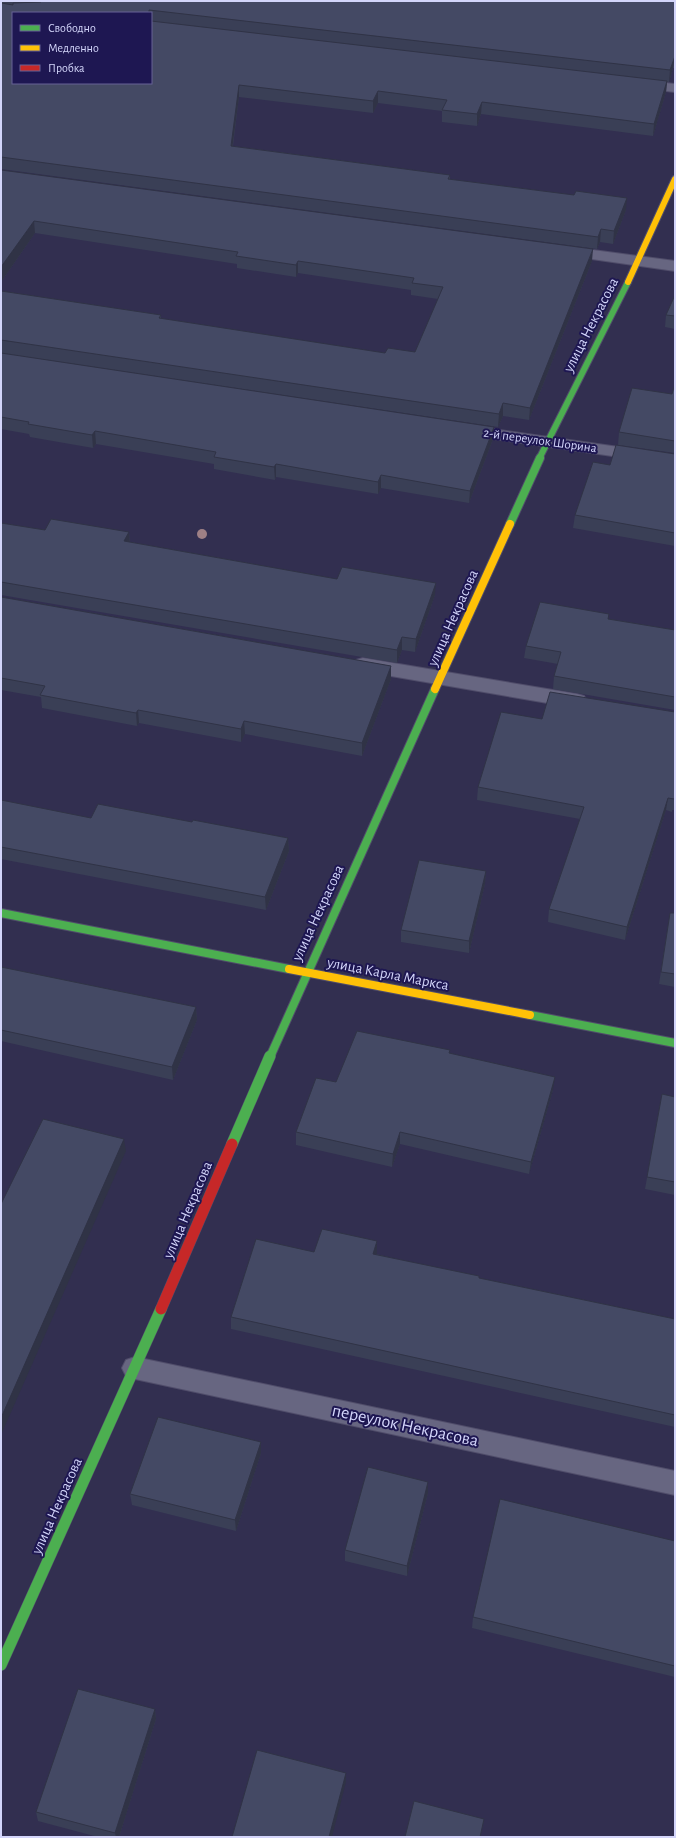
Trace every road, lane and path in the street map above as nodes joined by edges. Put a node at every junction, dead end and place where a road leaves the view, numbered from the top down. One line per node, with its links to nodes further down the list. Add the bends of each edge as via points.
1 (619, 82): 2 (street)
2 (675, 88)
3 (675, 180): 5 (street, улица Некрасова)
4 (545, 249): 5 (street)
5 (639, 261): 6 (street); 8 (street, улица Некрасова)
6 (675, 266)
7 (446, 427): 8 (street, 2-й переулок Шорина)
8 (547, 442): 9 (street, 2-й переулок Шорина); 11 (street, улица Некрасова)
9 (675, 460)
10 (347, 662): 11 (street)
11 (441, 679): 12 (street); 14 (street, улица Некрасова)
12 (597, 704)
13 (1, 913): 14 (street, улица Карла Маркса)
14 (306, 972): 15 (street, улица Карла Маркса); 16 (street, улица Некрасова)
15 (675, 1043)
16 (135, 1368): 17 (street, переулок Некрасова); 18 (street, улица Некрасова)
17 (675, 1484)
18 (1, 1665)

